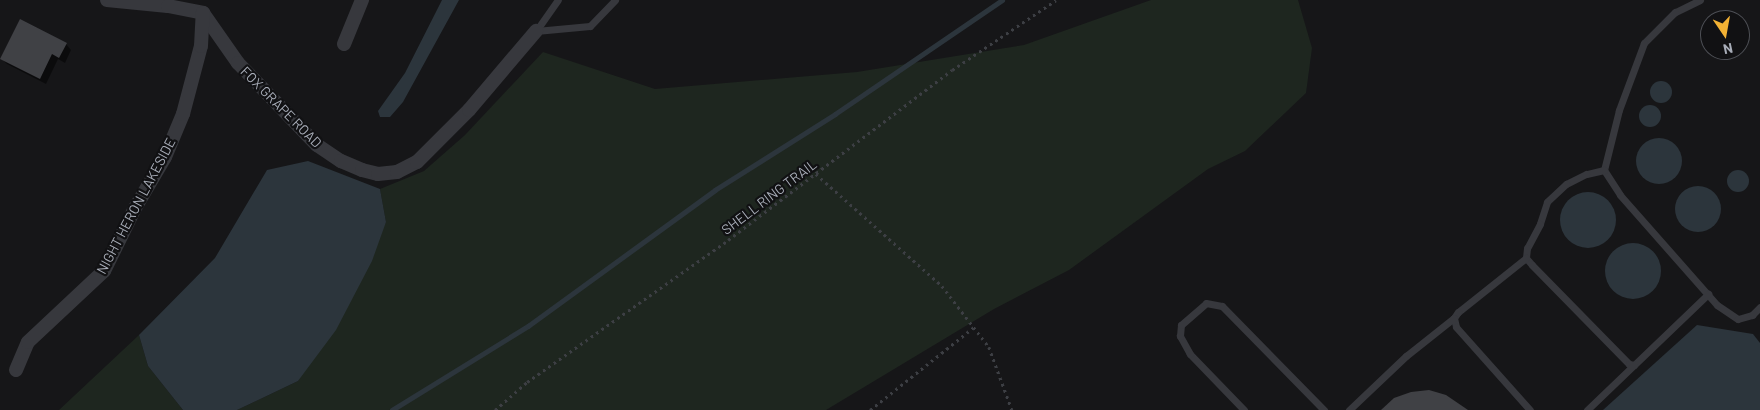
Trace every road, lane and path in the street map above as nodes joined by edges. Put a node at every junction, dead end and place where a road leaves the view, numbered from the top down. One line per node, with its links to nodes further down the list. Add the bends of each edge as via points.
1 (107, 0): 9 (street)
2 (362, 0): 11 (street)
3 (547, 0): 8 (lane)
4 (558, 0): 8 (lane)
5 (615, 0): 10 (lane, via 590,26)
6 (1056, 0): 13 (path, SHELL RING TRAIL, via 952,70)
7 (1700, 0): 12 (lane, via 1675,12 1644,43 1619,110)
8 (553, 7): 10 (lane)
9 (203, 13): 10 (street, FOX GRAPE ROAD, via 238,63 317,145 341,161 378,174 397,172 418,162 469,110); 20 (street, NIGHT HERON LAKESIDE, via 201,46 183,114 165,157 104,271 28,342)
10 (536, 31)
11 (344, 44)
12 (1604, 170): 14 (lane, via 1586,174 1555,192 1547,202 1527,248); 15 (lane, via 1620,195)
13 (816, 174): 18 (path, via 942,286); 21 (path, SHELL RING TRAIL, via 527,382)
14 (1526, 258): 17 (lane); 19 (lane, via 1598,334 1629,364)
15 (1708, 294): 16 (lane, via 1738,319 1752,315); 19 (lane)
16 (1760, 307)
17 (1454, 318): 26 (lane, via 1406,356); 27 (lane, via 1456,327)
18 (974, 327): 22 (path); 23 (path, via 989,347)
19 (1634, 365): 28 (lane)
20 (16, 370)
21 (495, 410)
22 (870, 410)
23 (1012, 410)
24 (1244, 410): 25 (lane, via 1190,354 1180,336 1181,325 1206,303 1222,306)
25 (1324, 410)
26 (1349, 410)
27 (1530, 410)
28 (1588, 410)

